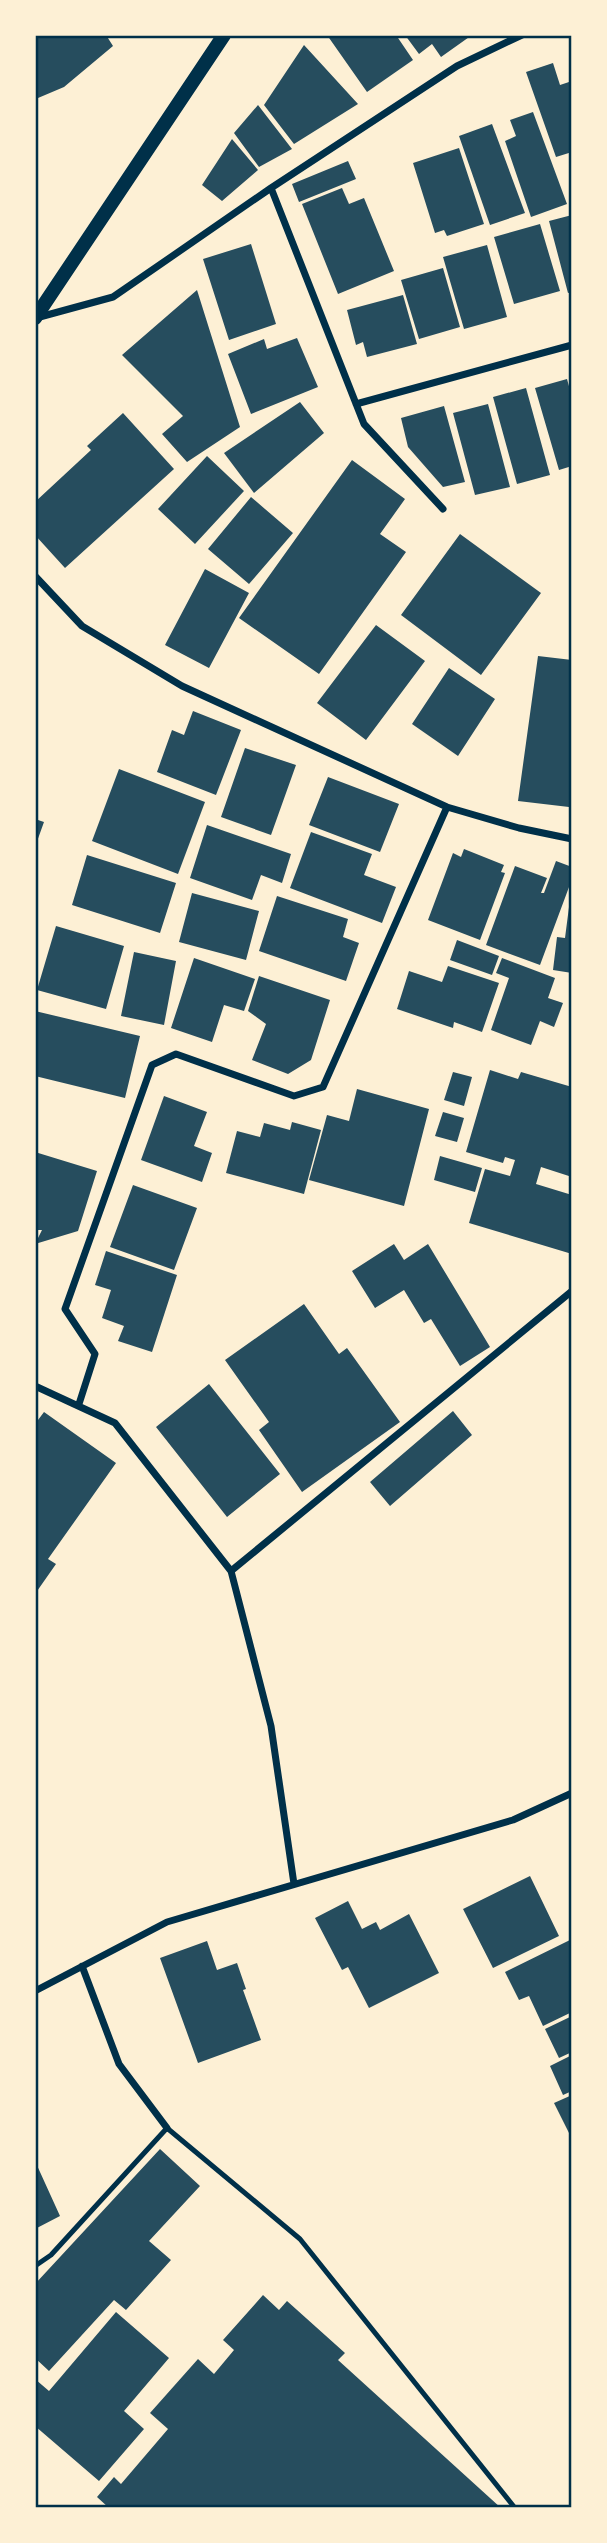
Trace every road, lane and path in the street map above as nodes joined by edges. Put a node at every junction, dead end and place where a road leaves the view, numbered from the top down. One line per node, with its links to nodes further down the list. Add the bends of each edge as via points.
1 (223, 35): 4 (main road)
2 (522, 35): 3 (street, via 457,65)
3 (271, 188): 4 (street, via 113,297); 6 (street)
4 (35, 318)
5 (572, 345): 6 (street)
6 (356, 404): 7 (street, via 364,424)
7 (443, 509)
8 (35, 576): 9 (street, via 82,626 182,686)
9 (447, 807): 10 (street); 13 (street, via 323,1087 294,1096 176,1054 152,1065 65,1309 95,1354)
10 (572, 839)
11 (572, 1290): 14 (street)
12 (35, 1386): 13 (street)
13 (79, 1404): 14 (street, via 115,1423)
14 (231, 1571): 16 (street, via 271,1726)
15 (572, 1793): 16 (street, via 513,1820)
16 (294, 1884): 17 (street, via 167,1922)
17 (82, 1966): 18 (street); 19 (street, via 119,2064)
18 (35, 1991)
19 (167, 2128): 20 (lane, via 51,2255); 21 (lane, via 300,2239)
20 (35, 2266)
21 (515, 2508)

